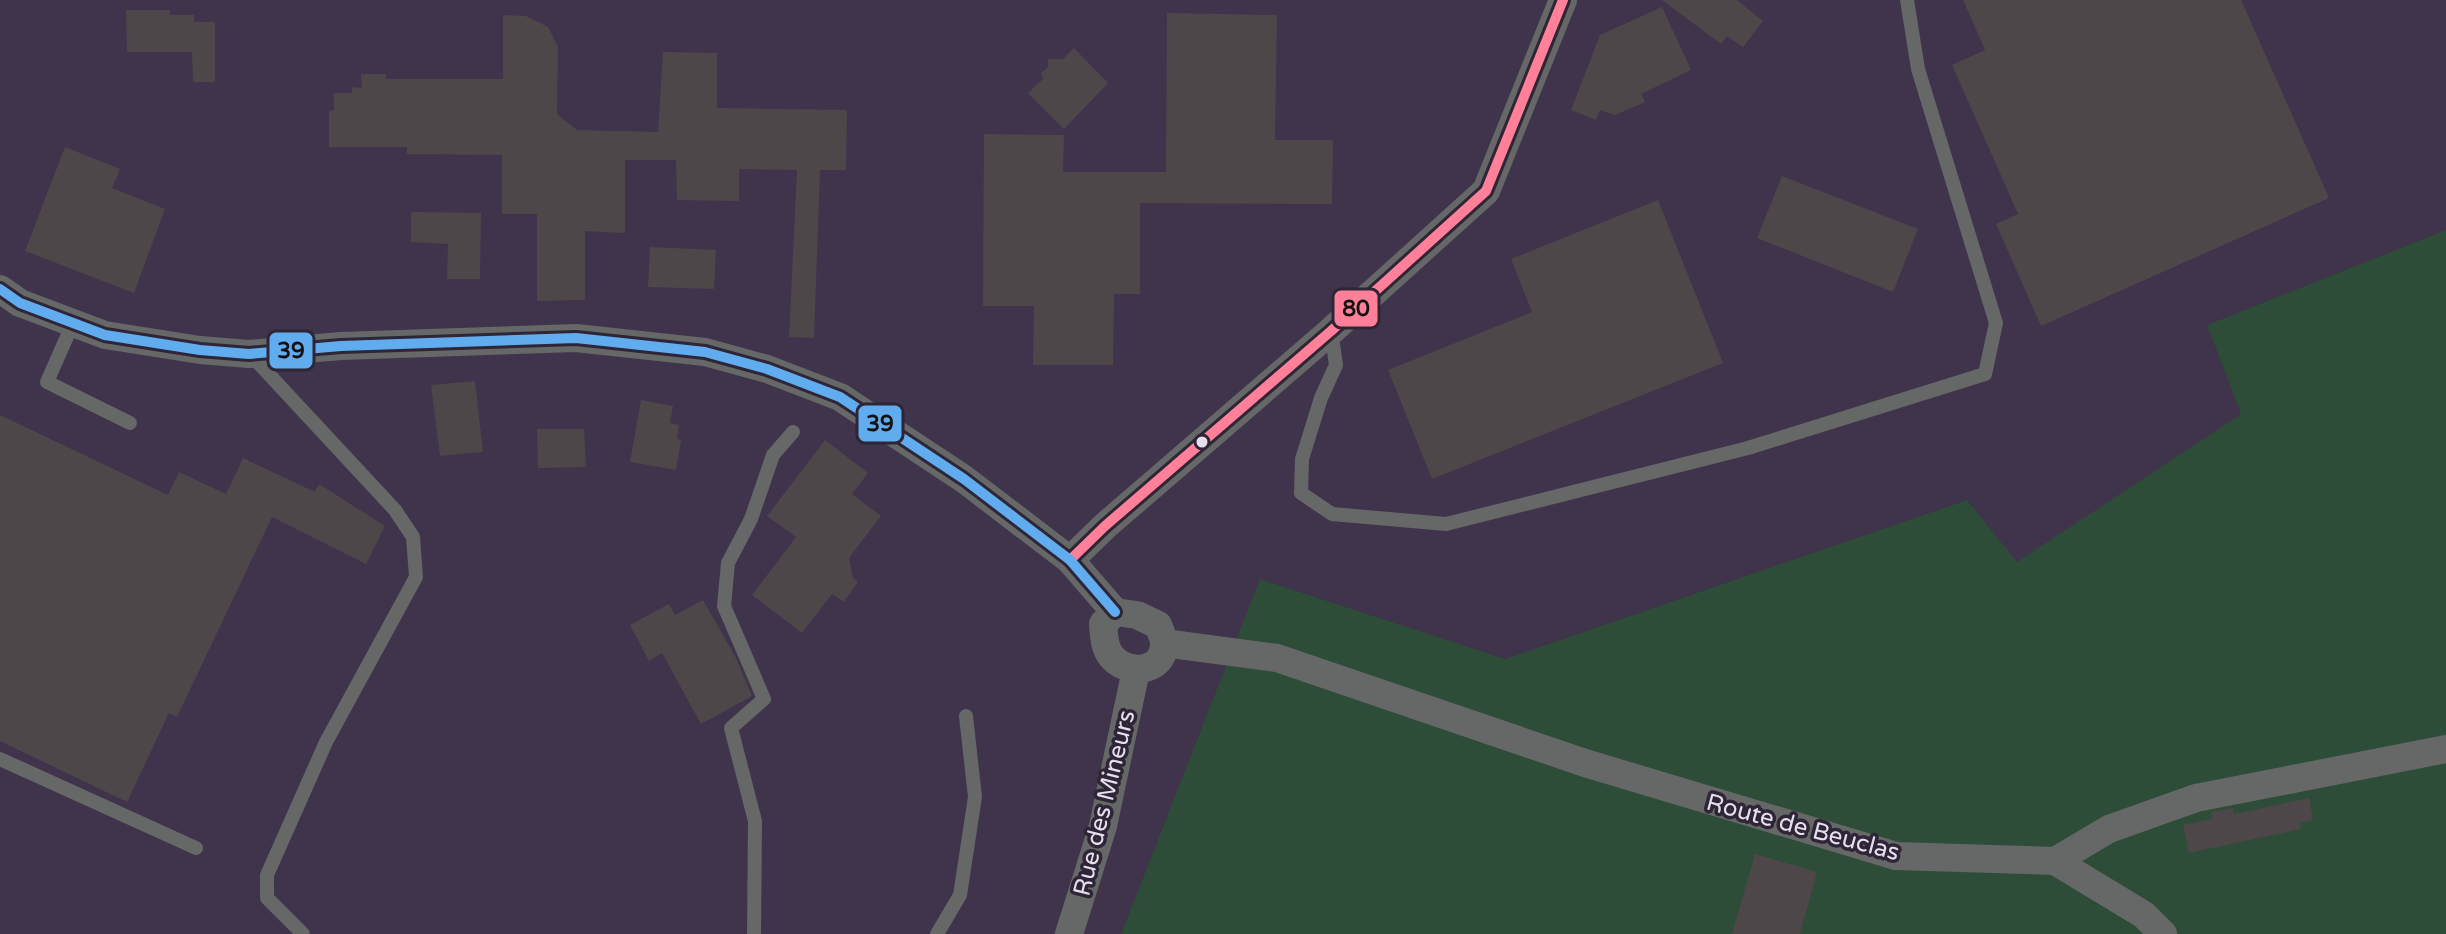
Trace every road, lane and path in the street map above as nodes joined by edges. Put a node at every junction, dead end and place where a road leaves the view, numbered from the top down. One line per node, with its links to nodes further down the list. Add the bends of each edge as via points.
1 (1563, 0): 5 (street, via 1486,191)
2 (1907, 0): 5 (lane, via 1918,69 1996,323 1985,374 1748,448 1446,524 1332,514 1301,493 1302,459 1336,365)
3 (0, 289): 4 (street, via 20,303)
4 (73, 323): 6 (street, via 105,335); 7 (lane, via 47,382)
5 (1331, 331): 9 (street)
6 (249, 354): 9 (street, via 576,338 705,352 840,397 964,479); 18 (lane, via 395,510 413,537 416,577 326,742 267,875 267,898)
7 (130, 423)
8 (793, 432): 19 (lane, via 773,455 751,519 728,563 724,606 764,699 731,728 755,821)
9 (1070, 560): 10 (street)
10 (1115, 612): 11 (street, via 1158,625); 12 (street, via 1103,624 1109,654 1123,667)
11 (1164, 643): 12 (street, via 1160,658); 17 (street, Route de Beuclas, via 1277,658 1585,763 1896,856)
12 (1136, 670): 21 (street, Rue des Mineurs, via 1103,826)
13 (966, 716): 20 (lane, via 975,797 960,895)
14 (2446, 749): 17 (street, via 2196,798 2109,829)
15 (0, 759): 16 (lane)
16 (196, 848)
17 (2055, 861): 22 (street, via 2144,915)
18 (303, 934)
19 (754, 934)
20 (937, 934)
21 (1069, 934)
22 (2163, 934)

